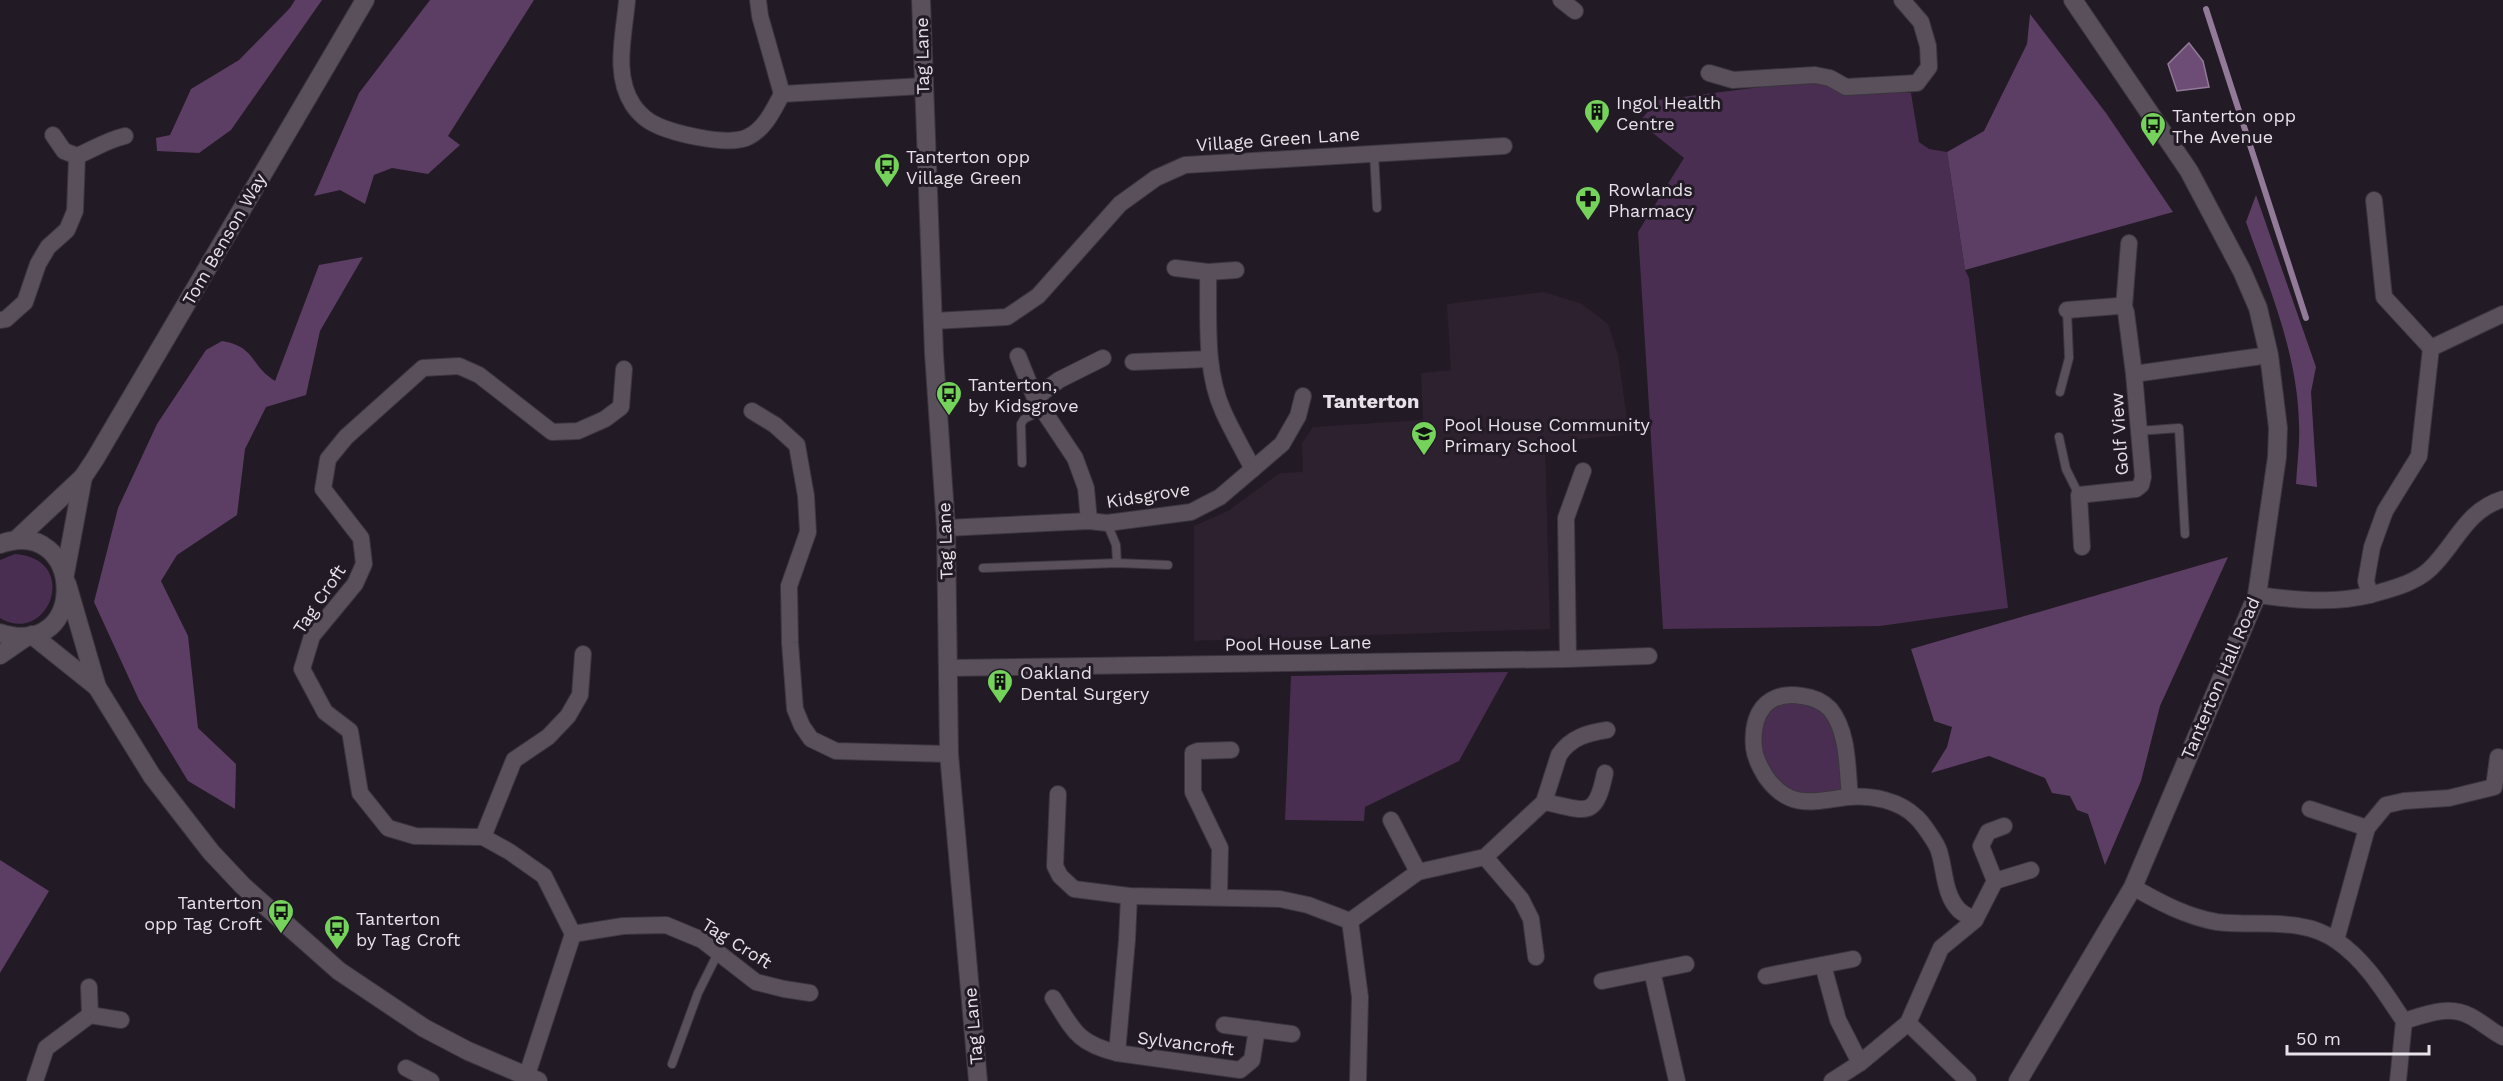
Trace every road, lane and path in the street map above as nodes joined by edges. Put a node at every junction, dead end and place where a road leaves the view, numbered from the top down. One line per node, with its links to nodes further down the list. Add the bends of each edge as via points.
1 (365, 0): 45 (main road, Tom Benson Way)
2 (758, 0): 11 (street)
3 (921, 0): 10 (main road, Tag Lane)
4 (1561, 0): 8 (street)
5 (1902, 0): 9 (street, via 1921,22 1928,46 1929,67 1917,83 1846,87 1815,75 1732,80)
6 (2073, 0): 29 (main road, Tanterton Hall Road, via 2205,197 2258,308)
7 (627, 1): 11 (street, via 620,74 633,105 648,121 675,132 738,140 761,128)
8 (1575, 11)
9 (1709, 73)
10 (922, 86): 11 (street); 27 (main road, Tag Lane)
11 (782, 94)
12 (53, 135): 16 (street, via 64,151)
13 (125, 135): 16 (street, via 106,140)
14 (1504, 146): 15 (street, Village Green Lane)
15 (1374, 153): 18 (lane); 27 (street, Village Green Lane, via 1185,165 1156,178 1120,204 1038,296 1007,317)
16 (77, 156): 26 (street, via 75,211 67,230 48,247 38,264 25,302)
17 (2373, 200): 28 (street, via 2384,297)
18 (1377, 208)
19 (2129, 243): 23 (street, Golf View)
20 (1175, 268): 22 (street)
21 (1236, 270): 22 (street)
22 (1208, 272): 32 (street)
23 (2124, 307): 24 (street); 35 (street, Golf View)
24 (2067, 310): 36 (lane, via 2069,358)
25 (2503, 314): 28 (street)
26 (0, 320)
27 (934, 321): 50 (main road, Tag Lane)
28 (2431, 348): 59 (street, via 2419,456 2385,511 2372,547 2366,581)
29 (2269, 355): 35 (street, Golf View); 58 (main road, Tanterton Hall Road, via 2278,428 2277,457)
30 (1018, 356): 38 (street)
31 (1103, 358): 38 (street, via 1059,380)
32 (1210, 359): 33 (street); 43 (street, via 1222,410)
33 (1133, 362)
34 (624, 369): 81 (street, Tag Croft, via 621,407 605,420 578,431 552,432 479,375 459,366 423,368 346,437 328,459 323,489 361,538 364,564 355,584 312,636 302,669 325,712 350,731 360,793 388,828 415,836)
35 (2134, 374): 40 (street, Golf View)
36 (2060, 392)
37 (1303, 396): 43 (street, Kidsgrove, via 1298,416 1282,444)
38 (1039, 404): 42 (lane, via 1021,424); 48 (street, via 1074,458 1086,488)
39 (752, 411): 70 (street, via 776,425 797,445 806,496 808,532 789,586 795,710 802,726 811,739 836,751)
40 (2138, 431): 46 (street, Golf View, via 2141,485 2136,489); 51 (lane, via 2179,428)
41 (2059, 437): 46 (lane, via 2066,470)
42 (1022, 463)
43 (1253, 469): 49 (street, Kidsgrove, via 1220,497 1191,512)
44 (1583, 471): 65 (street, via 1566,518)
45 (83, 477): 52 (main road, Tom Benson Way); 57 (main road, Tom Benson Way)
46 (2079, 495): 53 (street)
47 (2503, 499): 59 (street, via 2476,512 2416,579)
48 (1089, 521): 49 (street, Kidsgrove); 50 (street, Kidsgrove)
49 (1107, 523): 54 (lane, via 1116,545)
50 (946, 528): 66 (main road, Tag Lane)
51 (2185, 534)
52 (6, 541): 57 (main road, via 32,542 47,549 58,560)
53 (2082, 547)
54 (1117, 563): 55 (lane); 56 (lane)
55 (1168, 565)
56 (983, 568)
57 (66, 579): 61 (main road, Tom Benson Way, via 66,600 59,616 47,628); 67 (main road)
58 (2256, 595): 59 (street, via 2308,601 2351,600); 86 (main road, Tanterton Hall Road)
59 (2370, 595)
60 (0, 633): 61 (main road)
61 (29, 636): 63 (main road); 67 (main road)
62 (583, 654): 81 (street, via 580,696 548,737 514,760)
63 (0, 655)
64 (1649, 656): 65 (street, Pool House Lane)
65 (1568, 659): 66 (street, Pool House Lane)
66 (947, 668): 70 (main road, Tag Lane)
67 (96, 687): 116 (main road, via 180,815 243,886 298,936 383,1002 468,1051)
68 (1608, 730): 76 (street, via 1584,734 1563,749)
69 (1231, 750): 88 (street, via 1198,751 1191,759 1193,792 1220,848)
70 (949, 754): 119 (main road, Tag Lane)
71 (2498, 757): 73 (street)
72 (1605, 773): 76 (street, via 1600,800 1593,806 1584,810)
73 (2499, 792): 80 (street, via 2386,805)
74 (1058, 794): 87 (street, via 1054,855 1060,876 1074,889)
75 (1850, 797): 75 (street, via 1803,802 1772,786 1754,754 1756,719 1763,705 1775,696 1792,694 1822,702 1831,710 1844,743); 89 (street, via 1895,801 1917,817 1938,848 1949,894 1960,911)
76 (1544, 802): 82 (street)
77 (2310, 809): 80 (street)
78 (1391, 820): 84 (street)
79 (2004, 826): 85 (street, via 1988,832 1981,846)
80 (2367, 828): 92 (street)
81 (483, 837): 91 (street, Tag Croft, via 544,876)
82 (1485, 857): 84 (street); 94 (street, via 1521,899 1531,919)
83 (2031, 870): 85 (street)
84 (1419, 872): 90 (street)
85 (1995, 881): 89 (street)
86 (2133, 887): 92 (street, via 2175,910 2216,922 2302,925); 124 (main road, Tanterton Hall Road)
87 (1129, 896): 88 (street); 112 (street, Sylvancroft)
88 (1220, 897): 90 (street, via 1280,899)
89 (1975, 920): 107 (street, via 1941,948)
90 (1350, 921): 120 (street, via 1360,997)
91 (573, 934): 93 (street, Tag Croft, via 623,926 666,925 702,940); 116 (street)
92 (2336, 940): 106 (street, via 2366,965)
93 (718, 953): 102 (street, Tag Croft, via 756,982); 114 (lane, via 698,993)
94 (1536, 957)
95 (1853, 959): 97 (street)
96 (1686, 964): 98 (street)
97 (1823, 965): 99 (street); 113 (street, via 1838,1020)
98 (1652, 971): 100 (street); 121 (street)
99 (1766, 976)
100 (1602, 981)
101 (89, 987): 104 (street)
102 (810, 993)
103 (1053, 998): 112 (street, Sylvancroft, via 1075,1034 1094,1047)
104 (90, 1015): 105 (street); 117 (street, via 46,1048)
105 (121, 1020)
106 (2404, 1022): 111 (street, via 2441,1010 2457,1011); 125 (street)
107 (1908, 1023): 113 (street); 123 (street)
108 (1224, 1025): 109 (street, Sylvancroft)
109 (1257, 1029): 110 (street, Sylvancroft); 112 (street, Sylvancroft, via 1252,1060 1240,1070)
110 (1292, 1034)
111 (2503, 1037)
112 (1117, 1053)
113 (1860, 1062): 122 (street)
114 (672, 1064)
115 (406, 1068): 118 (street)
116 (532, 1079)
117 (35, 1081)
118 (431, 1081)
119 (978, 1081)
120 (1358, 1081)
121 (1677, 1081)
122 (1832, 1081)
123 (1968, 1081)
124 (2018, 1081)
125 (2398, 1081)

